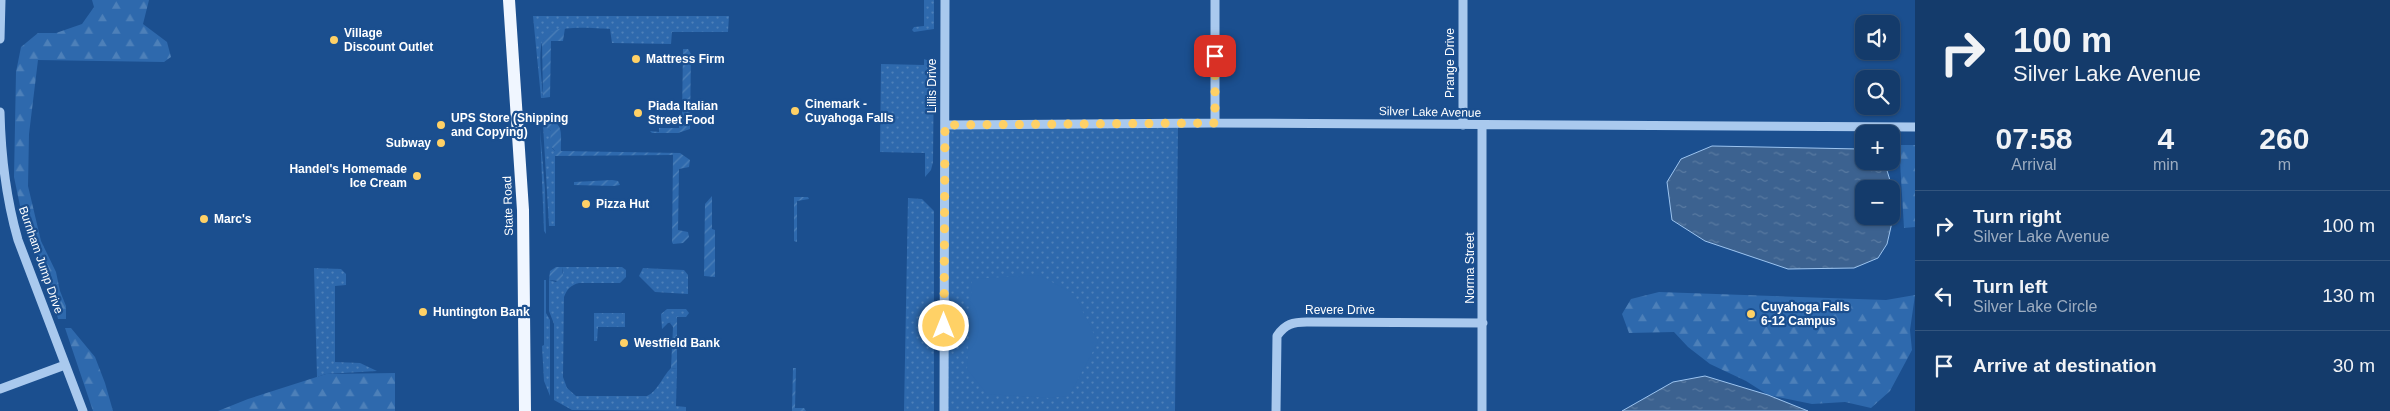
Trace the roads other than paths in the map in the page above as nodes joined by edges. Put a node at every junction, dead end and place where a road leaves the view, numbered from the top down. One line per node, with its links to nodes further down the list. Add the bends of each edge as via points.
1 (1, 0): 6 (street)
2 (509, 0): 17 (main road, State Road, via 523,210)
3 (945, 0): 9 (street, Lillis Drive)
4 (1215, 0): 8 (street)
5 (1462, 0): 10 (street, Prange Drive)
6 (0, 39)
7 (0, 112): 14 (street, Burnham Jump Drive, via 10,213)
8 (1215, 123): 9 (street, Silver Lake Avenue); 10 (street, Silver Lake Avenue)
9 (945, 125): 18 (street, Lillis Drive)
10 (1463, 125): 11 (street, Silver Lake Avenue)
11 (1482, 125): 12 (street, Silver Lake Avenue); 13 (street, Norma Street)
12 (1915, 128)
13 (1483, 323): 19 (street, Revere Drive, via 1295,322 1277,336); 20 (street, Norma Street)
14 (65, 365): 15 (street); 16 (street, Burnham Jump Drive)
15 (0, 388)
16 (83, 411)
17 (524, 411)
18 (944, 411)
19 (1276, 411)
20 (1482, 411)

